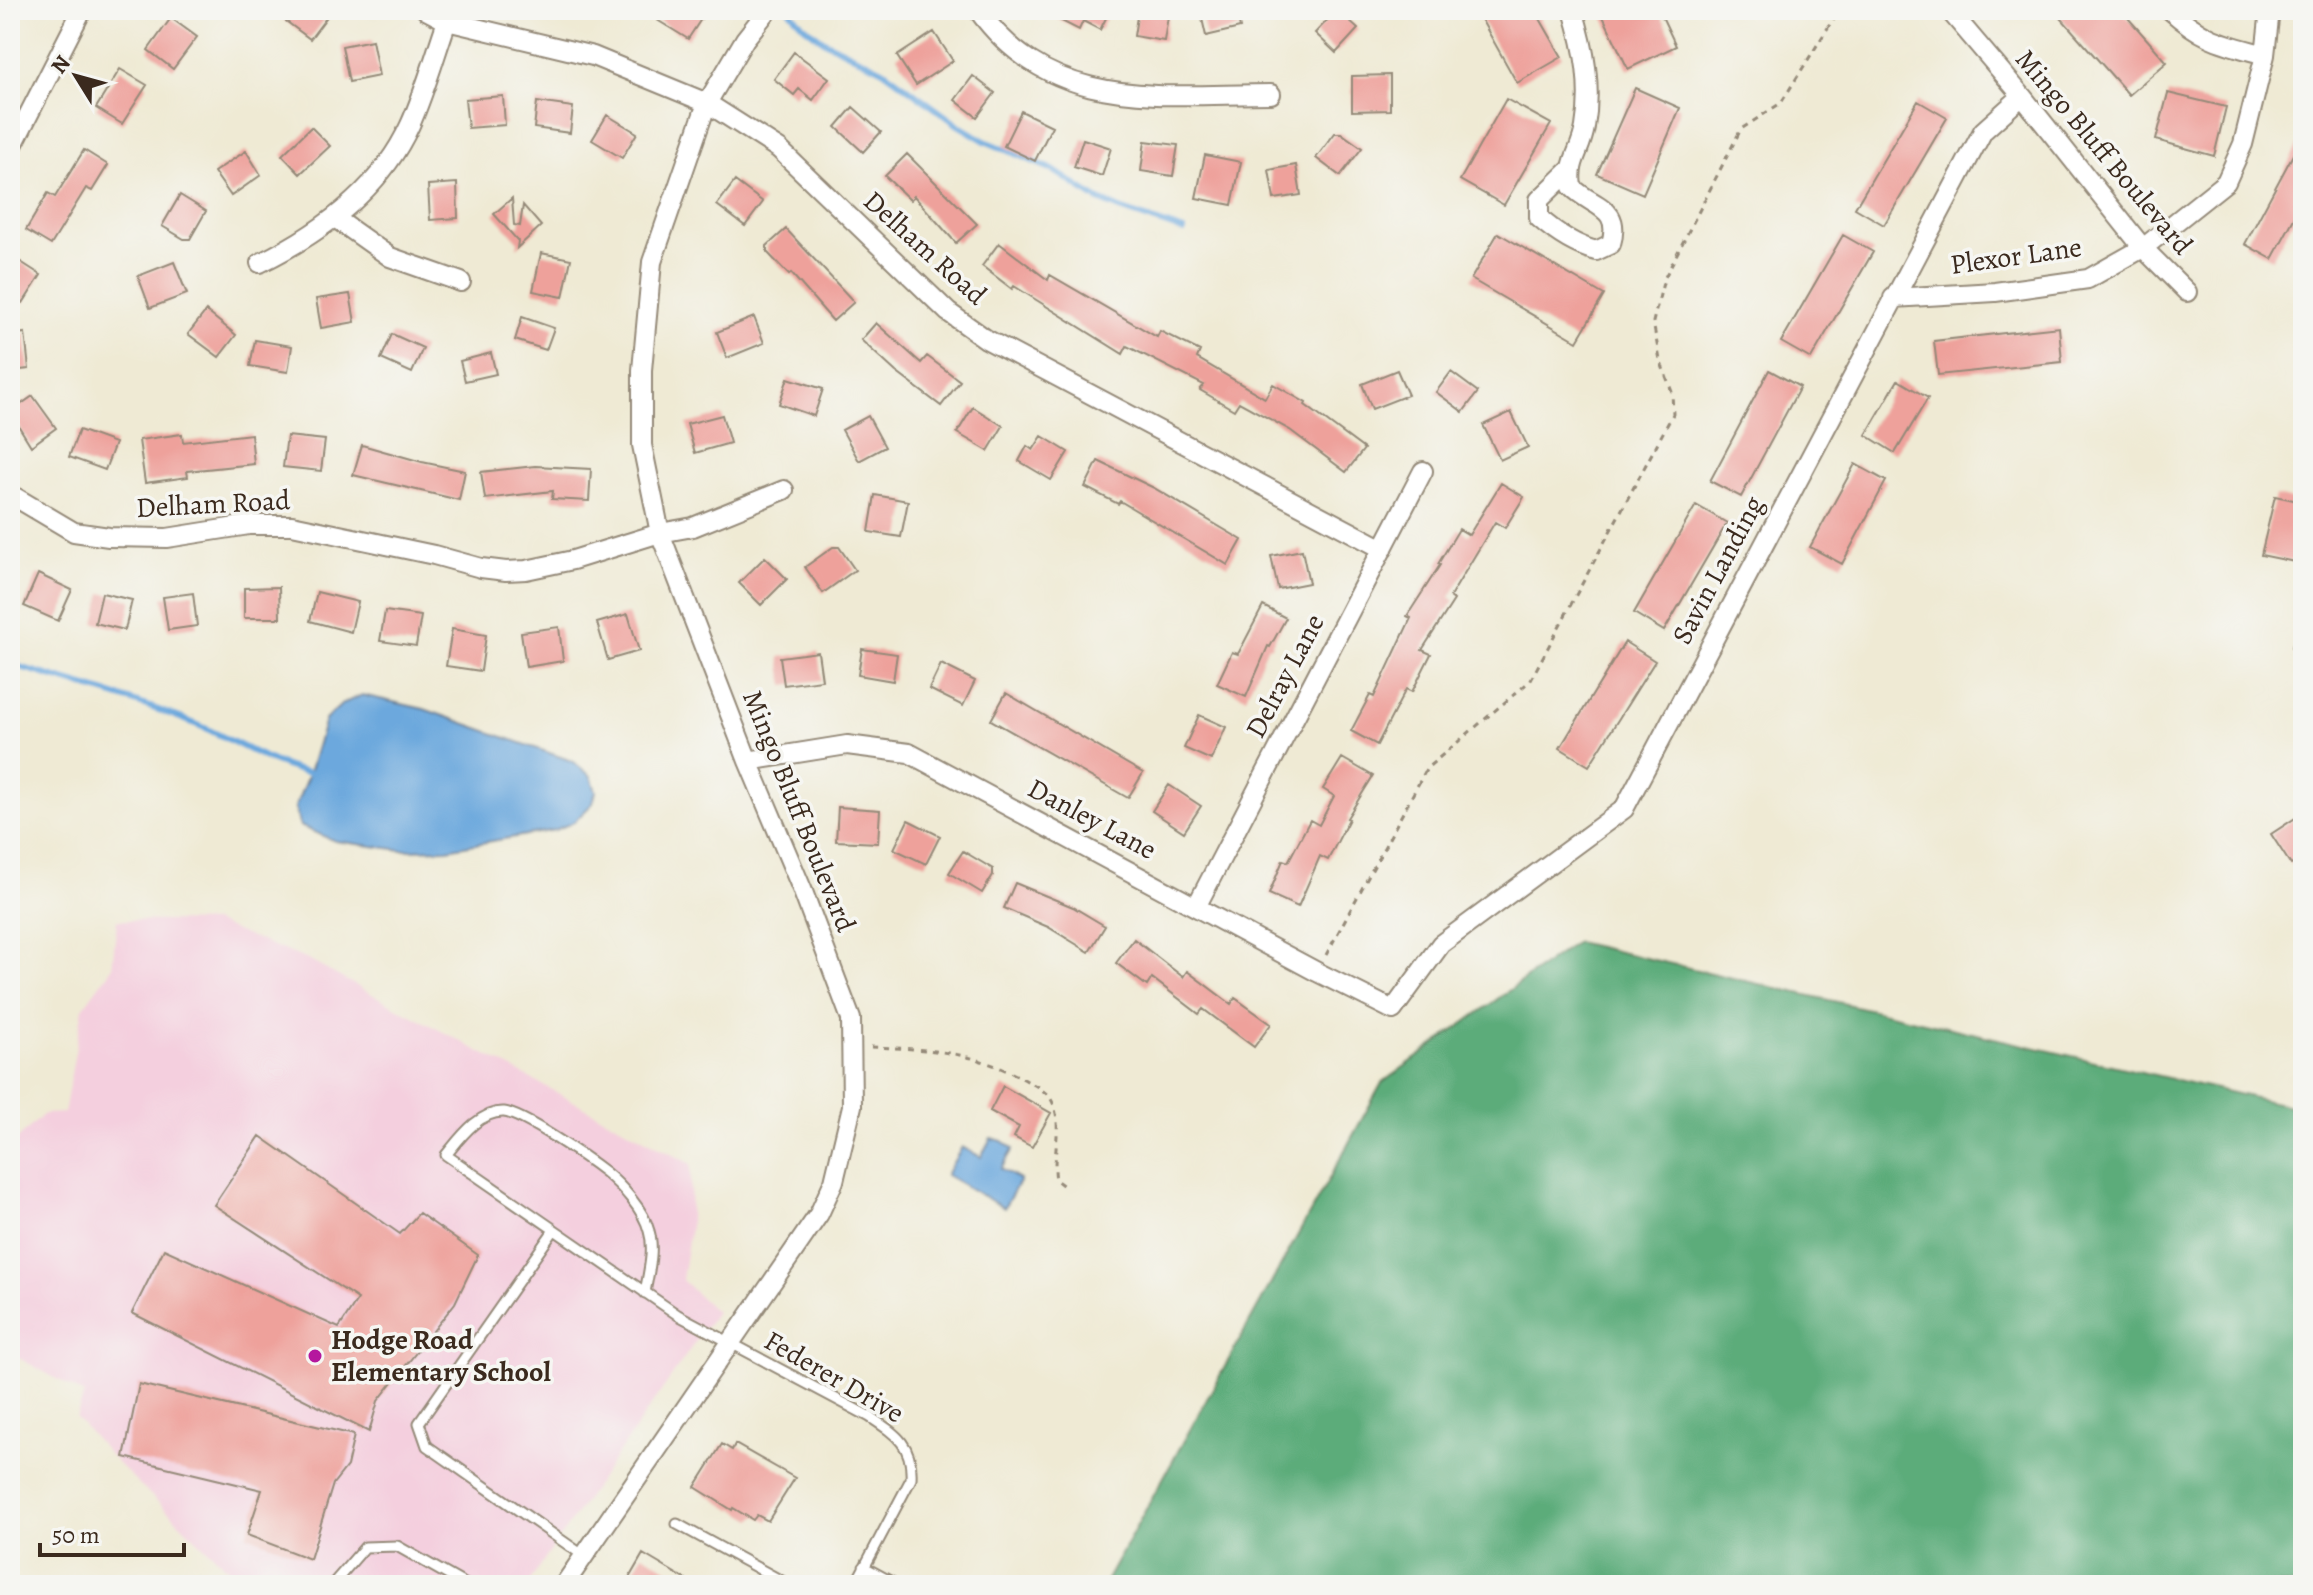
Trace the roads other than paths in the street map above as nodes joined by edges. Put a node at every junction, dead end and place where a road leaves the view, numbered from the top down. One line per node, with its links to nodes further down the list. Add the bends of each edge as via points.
1 (82, 10): 14 (street)
2 (426, 10): 9 (street, Delham Road)
3 (768, 10): 13 (street, Mingo Bluff Boulevard)
4 (978, 10): 11 (street, via 1005,42 1027,57 1097,90)
5 (1573, 10): 15 (street, via 1587,68 1588,103 1585,131)
6 (1949, 10): 12 (street, Mingo Bluff Boulevard)
7 (2170, 10): 10 (street, via 2213,41)
8 (2270, 10): 10 (street, Plexor Lane)
9 (447, 21): 13 (street, Delham Road, via 593,56); 16 (street, via 410,126 376,180)
10 (2265, 55): 17 (street, Plexor Lane, via 2243,144 2226,182)
11 (1271, 94)
12 (2022, 96): 17 (street, Mingo Bluff Boulevard); 21 (street, Savin Landing, via 1983,131)
13 (707, 103): 25 (street, Mingo Bluff Boulevard, via 652,262 642,370 642,445); 26 (street, Delham Road, via 779,149 948,312 986,339)
14 (10, 151)
15 (1570, 170): 15 (street, via 1539,200 1539,218 1567,239 1596,251 1611,244 1615,229 1608,212 1572,187)
16 (335, 218): 18 (street); 19 (street, via 390,257)
17 (2143, 248): 20 (street, Mingo Bluff Boulevard); 21 (street, Plexor Lane, via 2088,279)
18 (260, 263)
19 (461, 282)
20 (2187, 292)
21 (1893, 298): 29 (street, Savin Landing, via 1624,809 1441,944)
22 (1423, 471): 26 (street, Delray Lane)
23 (784, 490): 25 (street, Delham Road, via 693,527)
24 (10, 494): 25 (street, Delham Road, via 74,532 167,538 249,525 292,525 506,571 573,560)
25 (660, 533): 27 (street, Mingo Bluff Boulevard)
26 (1383, 549): 28 (street, Delray Lane)
27 (748, 761): 28 (street, Danley Lane, via 847,745 909,753); 32 (street, Mingo Bluff Boulevard, via 851,1019 852,1106 834,1181 819,1214)
28 (1196, 907): 29 (street, Danley Lane)
29 (1393, 1010)
30 (554, 1230): 31 (lane, Federer Drive); 31 (lane, Federer Drive, via 446,1155 467,1130 490,1115 521,1117 606,1173 641,1213 650,1232); 34 (lane, via 419,1423 427,1446)
31 (645, 1293): 32 (lane, Federer Drive)
32 (730, 1343): 34 (street, Mingo Bluff Boulevard); 35 (lane, Federer Drive, via 870,1417 908,1450 911,1479)
33 (677, 1524): 39 (lane)
34 (584, 1556): 38 (street, Mingo Bluff Boulevard)
35 (864, 1567): 40 (lane, Federer Drive); 41 (lane)
36 (332, 1585): 37 (lane, via 365,1547 397,1546)
37 (466, 1585)
38 (564, 1585)
39 (789, 1585)
40 (855, 1585)
41 (897, 1585)

